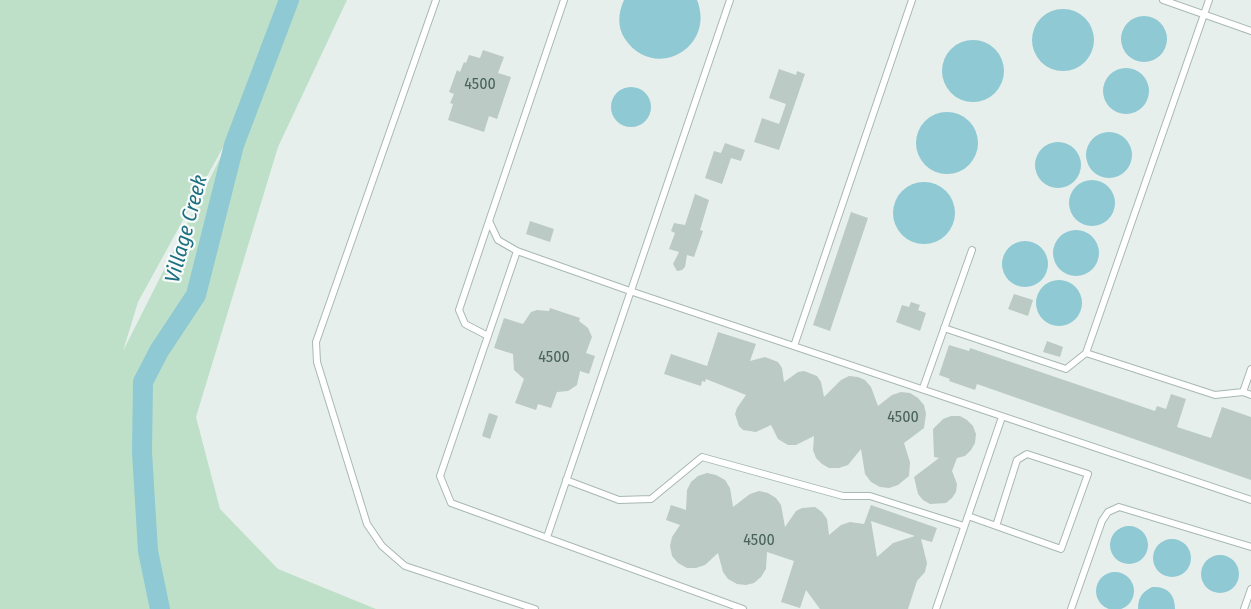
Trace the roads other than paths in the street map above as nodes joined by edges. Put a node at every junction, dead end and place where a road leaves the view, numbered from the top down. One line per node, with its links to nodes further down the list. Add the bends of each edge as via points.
1 (436, 0): 30 (lane, via 316,342 317,362 367,524 382,546 405,566)
2 (564, 0): 9 (lane)
3 (730, 0): 12 (lane)
4 (912, 0): 15 (lane)
5 (1163, 0): 7 (lane)
6 (1209, 0): 7 (lane)
7 (1204, 14): 8 (lane); 16 (lane)
8 (1251, 31)
9 (489, 221): 11 (lane, via 498,240); 14 (lane, via 459,310 465,324)
10 (972, 250): 13 (lane)
11 (517, 251): 12 (lane); 14 (lane)
12 (630, 291): 15 (lane); 22 (lane)
13 (944, 328): 16 (lane, via 1066,369); 18 (lane)
14 (488, 336): 27 (lane, via 440,476 451,504)
15 (794, 346): 18 (lane)
16 (1086, 353): 19 (lane, via 1215,395)
17 (1251, 369): 19 (lane)
18 (923, 388): 21 (lane)
19 (1244, 392): 20 (lane)
20 (1251, 395)
21 (1002, 417): 23 (lane); 24 (lane)
22 (567, 480): 25 (lane, via 619,500 651,499 702,457 843,496 870,496); 27 (lane)
23 (1251, 500)
24 (968, 516): 25 (lane); 26 (lane)
25 (964, 526): 32 (lane)
26 (996, 526): 26 (lane, via 1061,549 1088,474 1027,454 1017,460)
27 (547, 537): 31 (lane)
28 (1251, 548): 33 (lane, via 1119,507 1108,512 1102,521)
29 (1251, 589): 34 (lane)
30 (535, 609)
31 (743, 609)
32 (936, 609)
33 (1071, 609)
34 (1244, 609)

